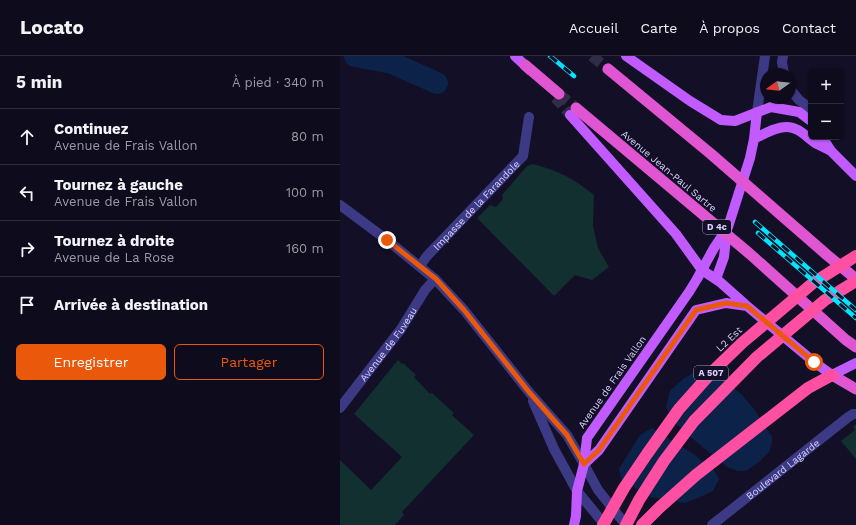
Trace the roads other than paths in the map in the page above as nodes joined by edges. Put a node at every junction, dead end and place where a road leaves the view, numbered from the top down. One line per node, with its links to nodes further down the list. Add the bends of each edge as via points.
1 (515, 56): 5 (main road)
2 (626, 56): 12 (main road, via 721,120 735,121)
3 (765, 56): 12 (street, Avenue de Frais Vallon)
4 (783, 56): 6 (street)
5 (525, 64): 8 (highway)
6 (783, 68)
7 (608, 69): 27 (highway, via 711,154)
8 (557, 96)
9 (796, 96): 10 (street)
10 (808, 107)
11 (573, 112): 24 (main road, via 676,234); 29 (highway, Avenue Jean-Paul Sartre / D 4c, via 750,254)
12 (757, 112): 14 (main road, via 771,107 799,112); 15 (main road, Avenue de Frais Vallon)
13 (529, 117): 23 (street, Impasse de la Farandole, via 523,156)
14 (808, 119)
15 (754, 139): 18 (main road, via 786,127 801,132 816,144); 21 (main road, Avenue de Frais Vallon)
16 (824, 140): 18 (main road)
17 (829, 140): 18 (street)
18 (831, 150): 19 (main road)
19 (856, 176)
20 (340, 205): 23 (street)
21 (728, 227): 24 (main road, Avenue de Frais Vallon); 26 (main road, via 724,257)
22 (856, 256): 39 (highway, L2 Est / A 507, via 813,283 711,373 675,414 624,488)
23 (420, 266): 25 (street)
24 (702, 270): 26 (main road); 36 (main road, Avenue de Frais Vallon, via 587,438)
25 (436, 279): 33 (street); 34 (street, Avenue de Fuveau, via 425,290 401,329)
26 (716, 279): 28 (main road)
27 (856, 280): 40 (highway, A 507, via 825,300 757,358 694,421 660,467)
28 (747, 306): 31 (main road); 36 (main road, via 726,303 696,310 599,450)
29 (856, 347)
30 (856, 363): 31 (main road)
31 (832, 374): 32 (highway); 41 (highway, via 801,393 696,475)
32 (856, 389)
33 (529, 392): 36 (street, via 567,435); 37 (street, via 554,449)
34 (340, 408)
35 (855, 414): 42 (street, Boulevard Lagarde)
36 (584, 464): 37 (main road, Avenue de Frais Vallon); 40 (street, via 598,490)
37 (577, 491): 38 (main road, Avenue de Frais Vallon); 39 (street)
38 (574, 525)
39 (604, 525)
40 (626, 525)
41 (642, 525)
42 (712, 525)

